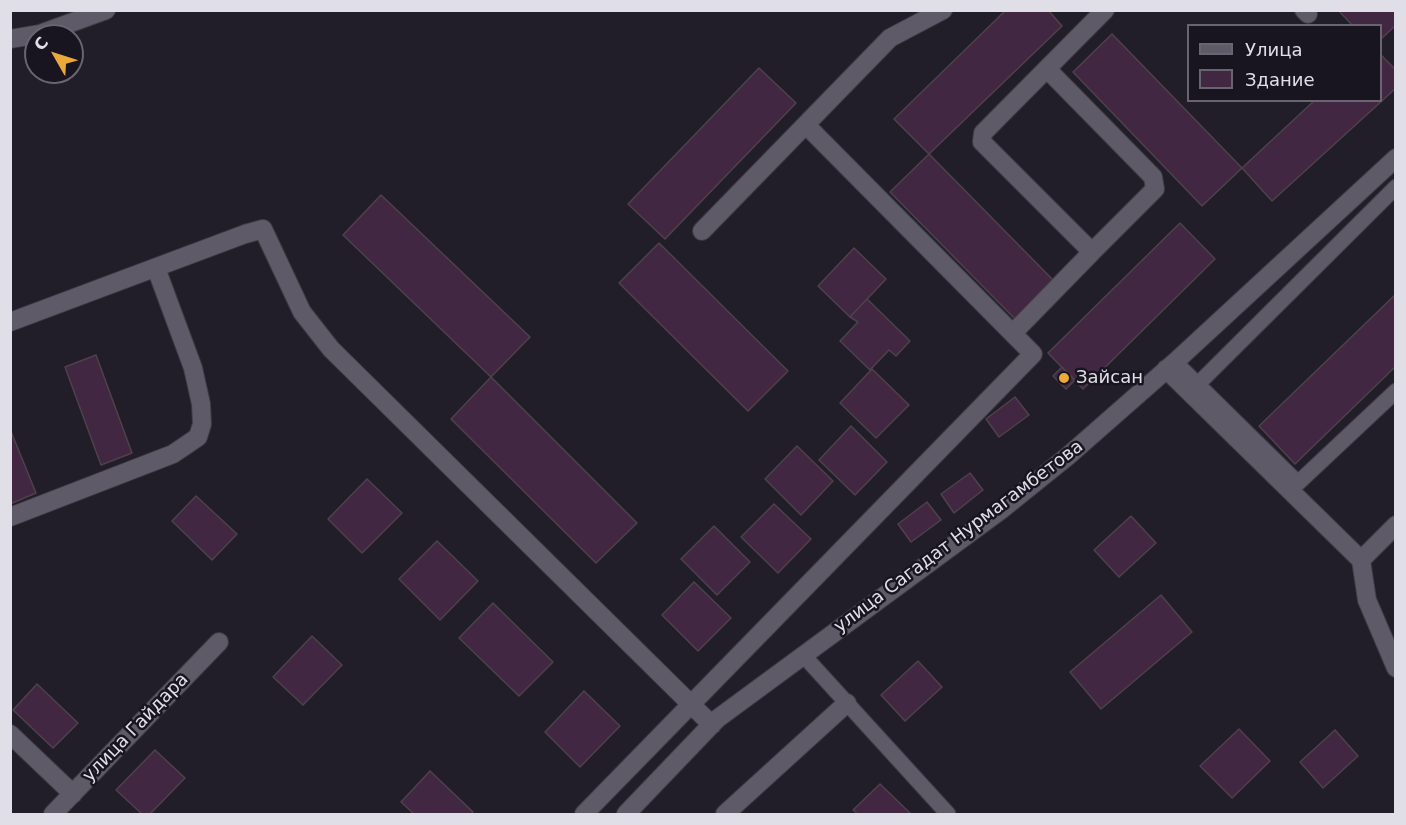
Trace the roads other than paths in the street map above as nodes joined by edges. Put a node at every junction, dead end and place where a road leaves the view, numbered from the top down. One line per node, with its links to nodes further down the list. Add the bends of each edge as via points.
1 (106, 10): 4 (street, via 40,34)
2 (943, 10): 6 (street, via 890,38)
3 (1105, 10): 5 (street)
4 (10, 39)
5 (1048, 70): 10 (street, via 1153,177 1155,189); 10 (street, via 983,133 982,142)
6 (806, 125): 9 (street); 13 (street)
7 (1395, 158): 14 (street, улица Сагадат Нурмагамбетова)
8 (1395, 187): 15 (lane)
9 (702, 231)
10 (1092, 252): 13 (street)
11 (156, 268): 12 (street); 17 (street, via 194,368 201,404 198,437 173,454); 23 (street, via 263,229 302,312 332,349)
12 (10, 322)
13 (1013, 333): 23 (street, via 1033,354)
14 (1171, 366): 15 (lane); 19 (street); 21 (street, улица Сагадат Нурмагамбетова, via 1001,510)
15 (1197, 384): 16 (lane, via 1298,483)
16 (1395, 391)
17 (10, 517)
18 (1395, 525): 19 (street)
19 (1361, 560): 22 (street, via 1367,600)
20 (219, 642): 27 (street, улица Гайдара)
21 (804, 656): 24 (lane); 25 (street, улица Сагадат Нурмагамбетова)
22 (1395, 668)
23 (690, 703): 25 (street); 29 (street)
24 (848, 703): 31 (street); 32 (lane)
25 (712, 725): 30 (street, улица Сагадат Нурмагамбетова)
26 (10, 734): 27 (street)
27 (73, 794): 28 (street, улица Гайдара)
28 (53, 814)
29 (584, 814)
30 (626, 814)
31 (725, 814)
32 (948, 814)

